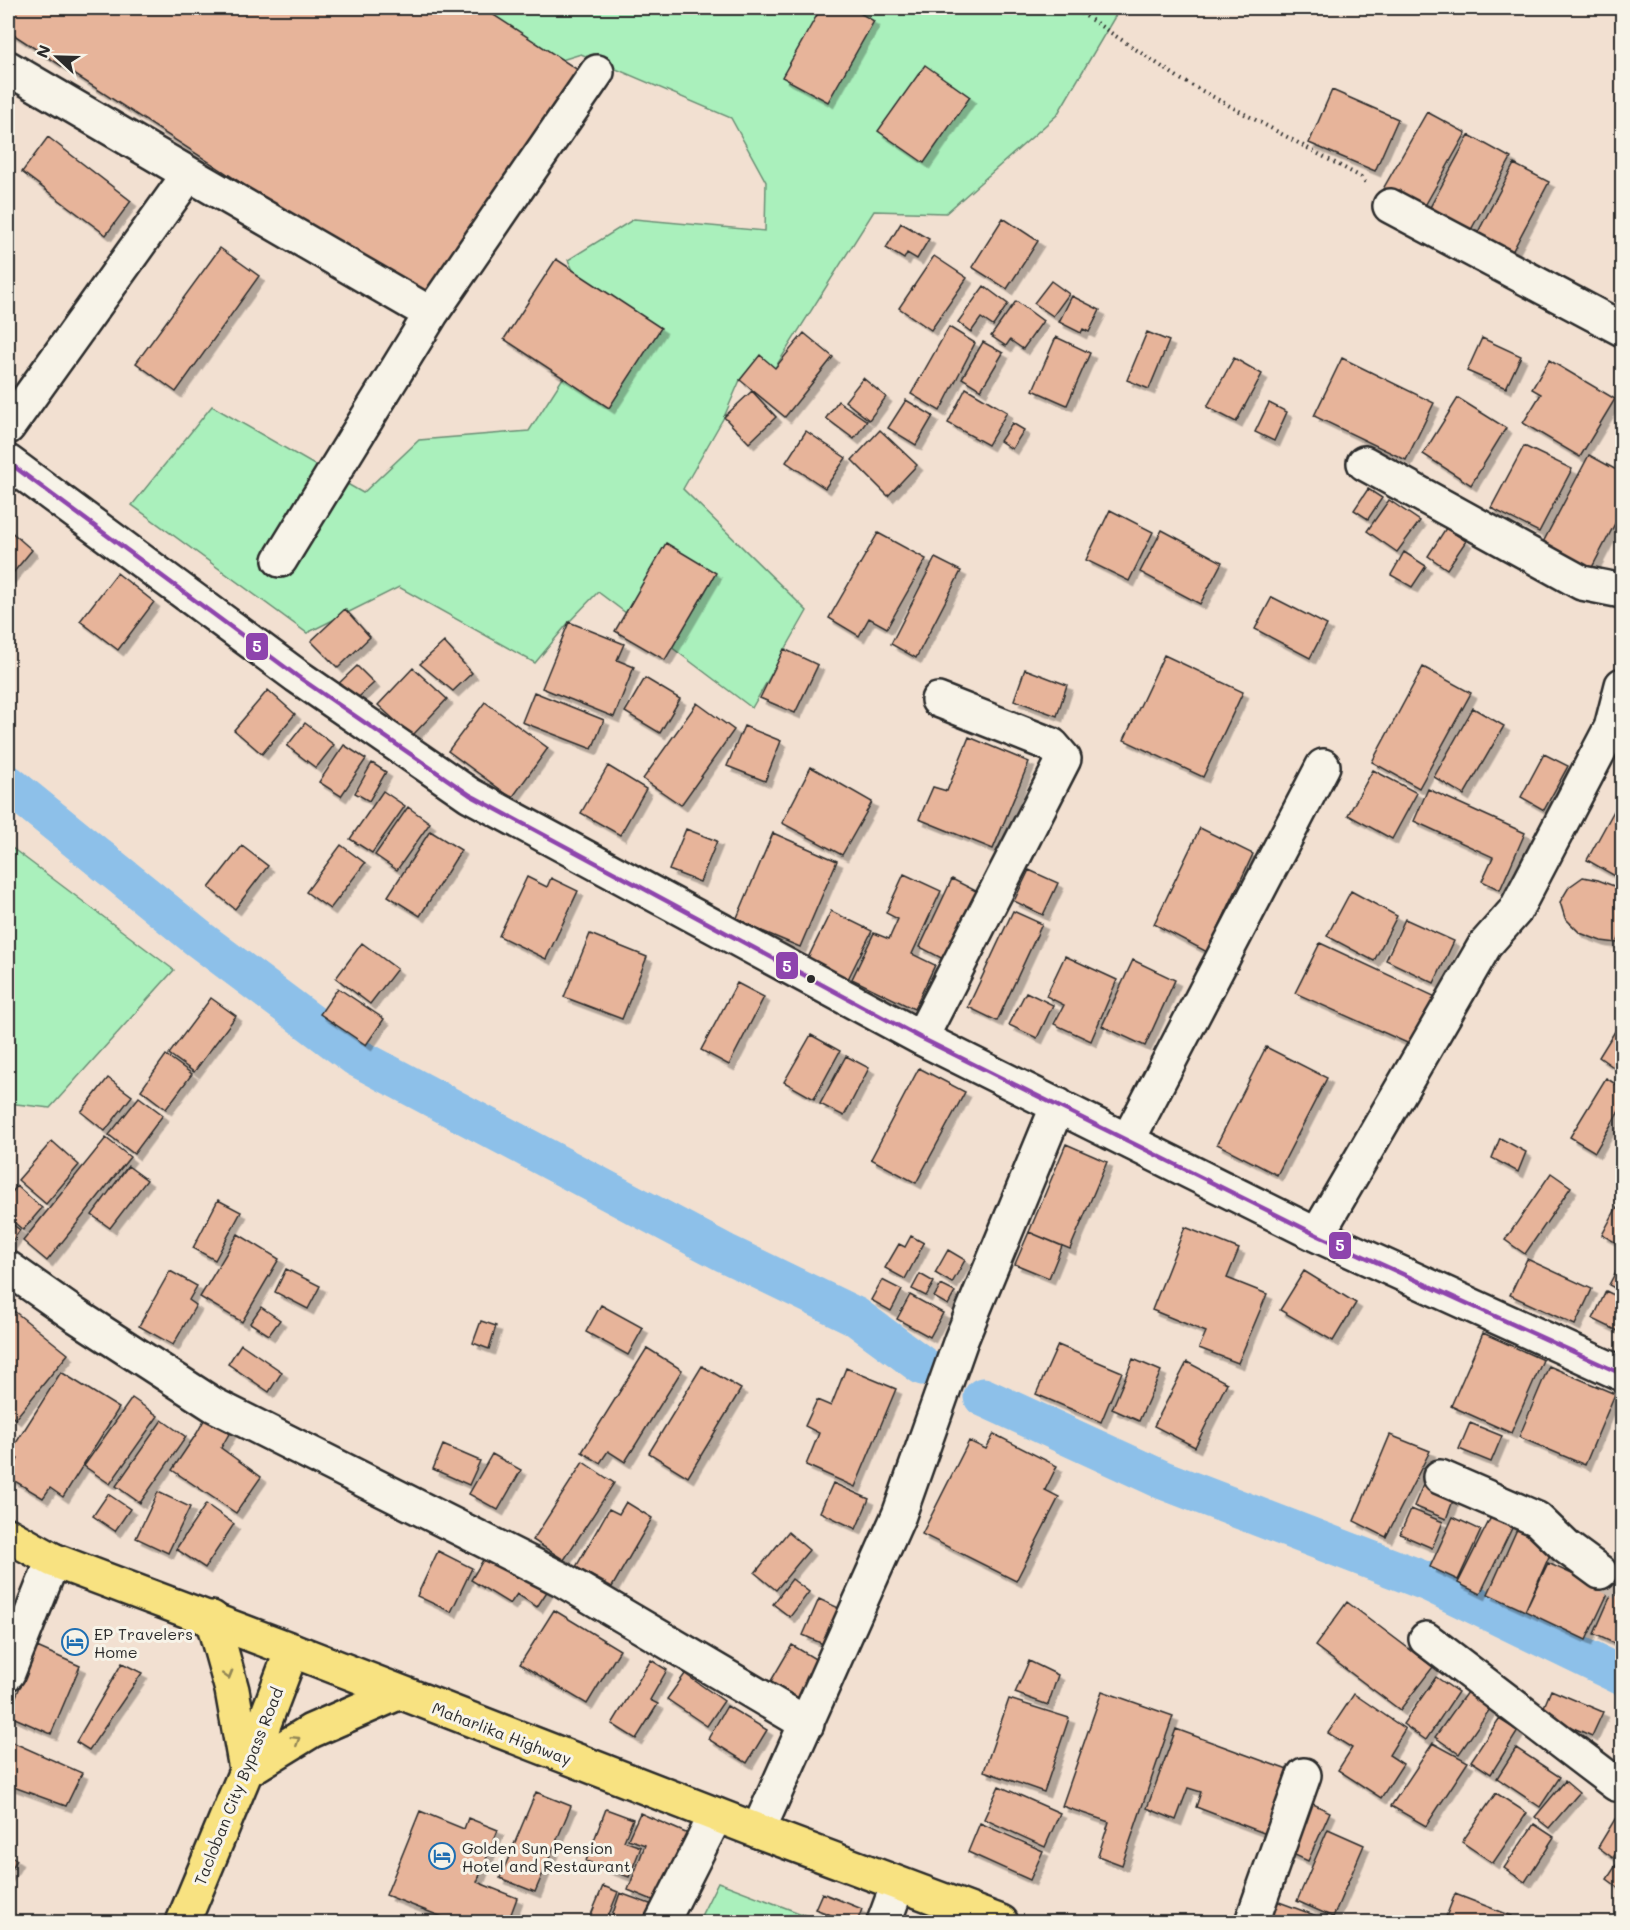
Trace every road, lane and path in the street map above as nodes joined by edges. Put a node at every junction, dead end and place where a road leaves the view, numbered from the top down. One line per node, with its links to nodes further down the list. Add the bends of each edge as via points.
1 (1081, 13): 5 (path, via 1182,80 1361,177)
2 (8, 68): 4 (street)
3 (597, 72): 6 (street)
4 (189, 174): 6 (street); 8 (street)
5 (1390, 206): 7 (street)
6 (431, 314): 11 (street)
7 (1623, 329)
8 (8, 427)
9 (8, 462): 16 (street, via 297,676 470,795)
10 (1364, 463): 12 (street, via 1582,583)
11 (280, 560)
12 (1623, 591)
13 (1623, 685): 19 (street, via 1611,728 1515,911 1485,945)
14 (938, 700): 16 (street, via 1052,745 1064,759)
15 (1323, 766): 18 (street)
16 (921, 1038): 17 (street)
17 (1058, 1105): 18 (street); 31 (street, via 961,1340 899,1515)
18 (1128, 1140): 19 (street)
19 (1317, 1235): 21 (street)
20 (8, 1268): 31 (street, via 214,1405 561,1579)
21 (1623, 1374)
22 (1440, 1477): 25 (street, via 1537,1519)
23 (8, 1535): 24 (main road, Maharlika Highway)
24 (53, 1560): 26 (main road, Maharlika Highway); 29 (street)
25 (1600, 1572)
26 (212, 1618): 28 (main road, Maharlika Highway); 32 (main road, one-way to 32, via 232,1690)
27 (1426, 1639): 34 (street)
28 (292, 1650): 30 (main road, Maharlika Highway); 32 (main road, Tacloban City Bypass Road)
29 (8, 1673)
30 (398, 1693): 32 (main road, one-way to 30, via 310,1731); 35 (main road, Maharlika Highway)
31 (807, 1724): 36 (street)
32 (246, 1771): 38 (main road, Tacloban City Bypass Road)
33 (1304, 1775): 42 (street)
34 (1620, 1781)
35 (716, 1815): 36 (main road, Maharlika Highway); 39 (street)
36 (758, 1831): 37 (main road, Maharlika Highway)
37 (898, 1884): 40 (street); 41 (main road, Maharlika Highway)
38 (183, 1923)
39 (662, 1923)
40 (884, 1923)
41 (1001, 1923)
42 (1252, 1923)

